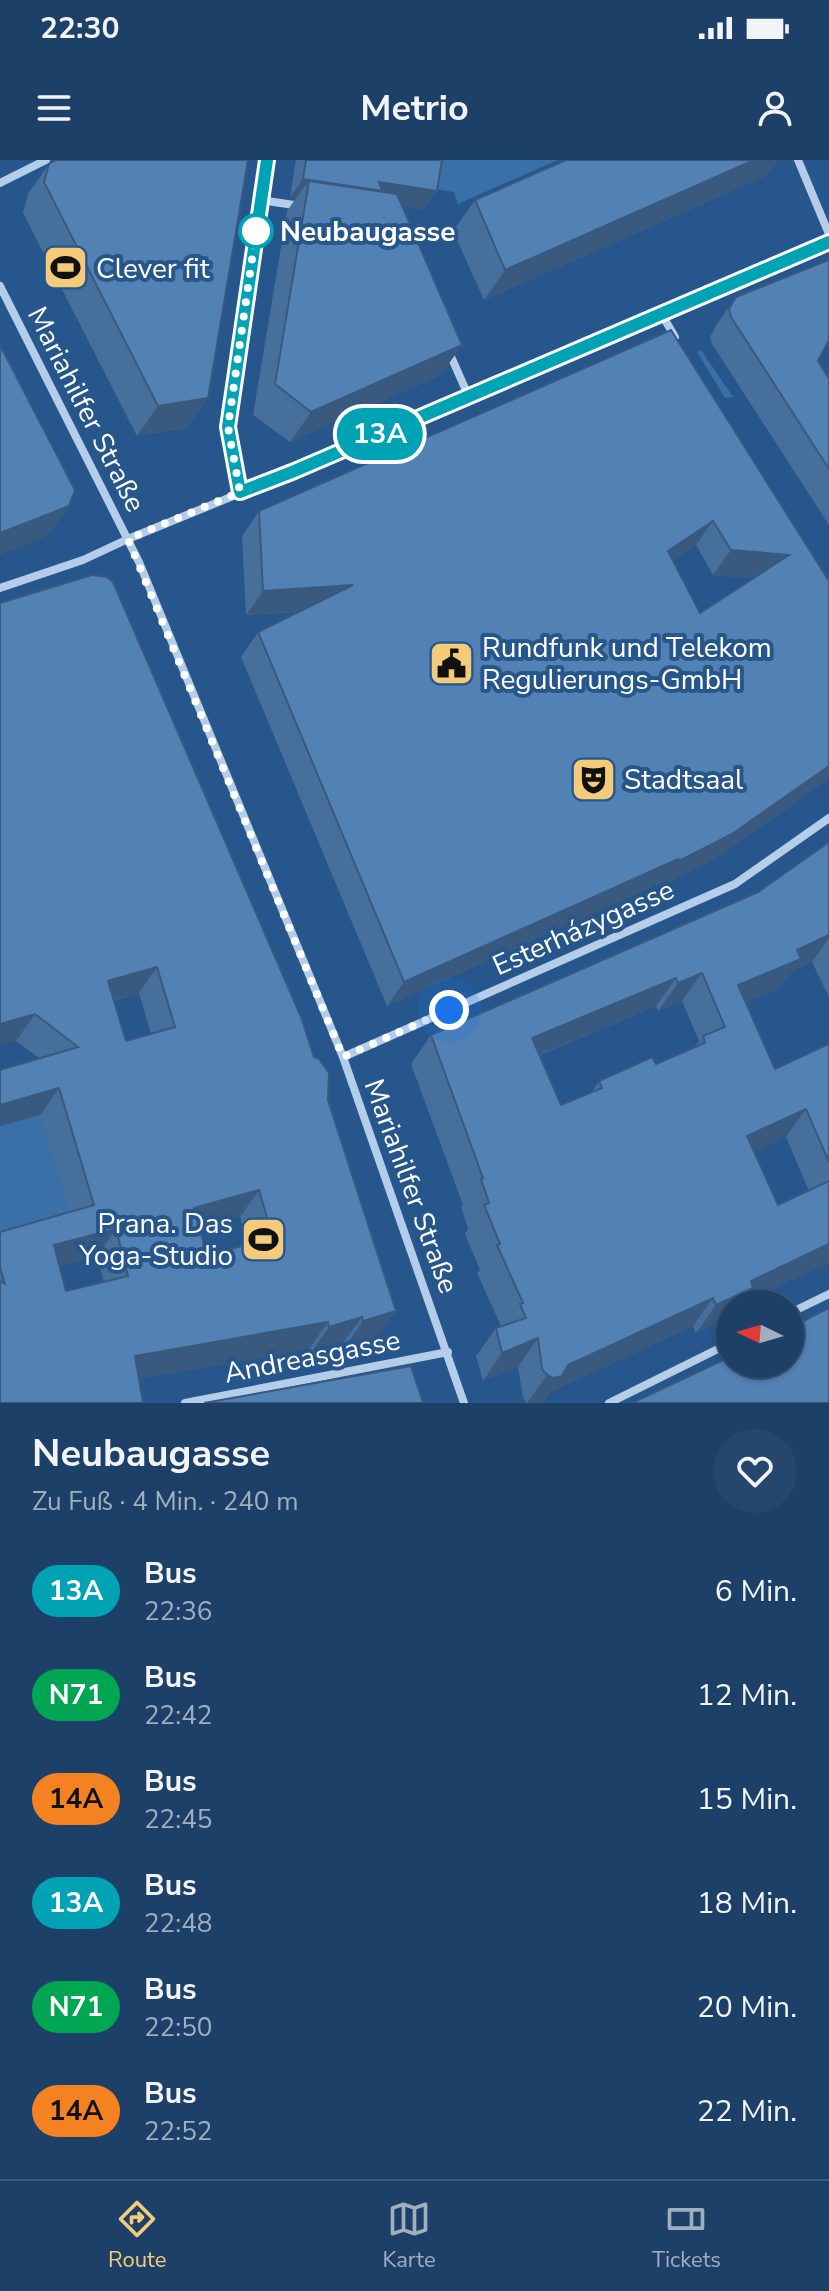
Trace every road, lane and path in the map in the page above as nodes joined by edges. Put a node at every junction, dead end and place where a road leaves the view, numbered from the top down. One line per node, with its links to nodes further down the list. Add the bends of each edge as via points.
1 (46, 160): 4 (street)
2 (267, 160): 5 (street)
3 (798, 160): 7 (street)
4 (0, 183)
5 (260, 200): 6 (street); 14 (street, via 228,427)
6 (312, 208)
7 (829, 234)
8 (829, 242): 10 (street)
9 (0, 286): 15 (street, Mariahilfer Straße)
10 (661, 313): 12 (street); 13 (street)
11 (447, 347): 13 (street)
12 (684, 351)
13 (468, 395): 14 (street)
14 (240, 492): 15 (street)
15 (128, 539): 16 (street); 18 (street, Mariahilfer Straße)
16 (0, 588)
17 (829, 818): 18 (street, Esterházygasse, via 735,884)
18 (343, 1057): 22 (street, Mariahilfer Straße)
19 (829, 1294): 20 (street)
20 (804, 1306)
21 (716, 1350): 25 (street)
22 (448, 1352): 23 (street, Andreasgasse); 24 (street, Mariahilfer Straße)
23 (185, 1403)
24 (464, 1403)
25 (609, 1403)

